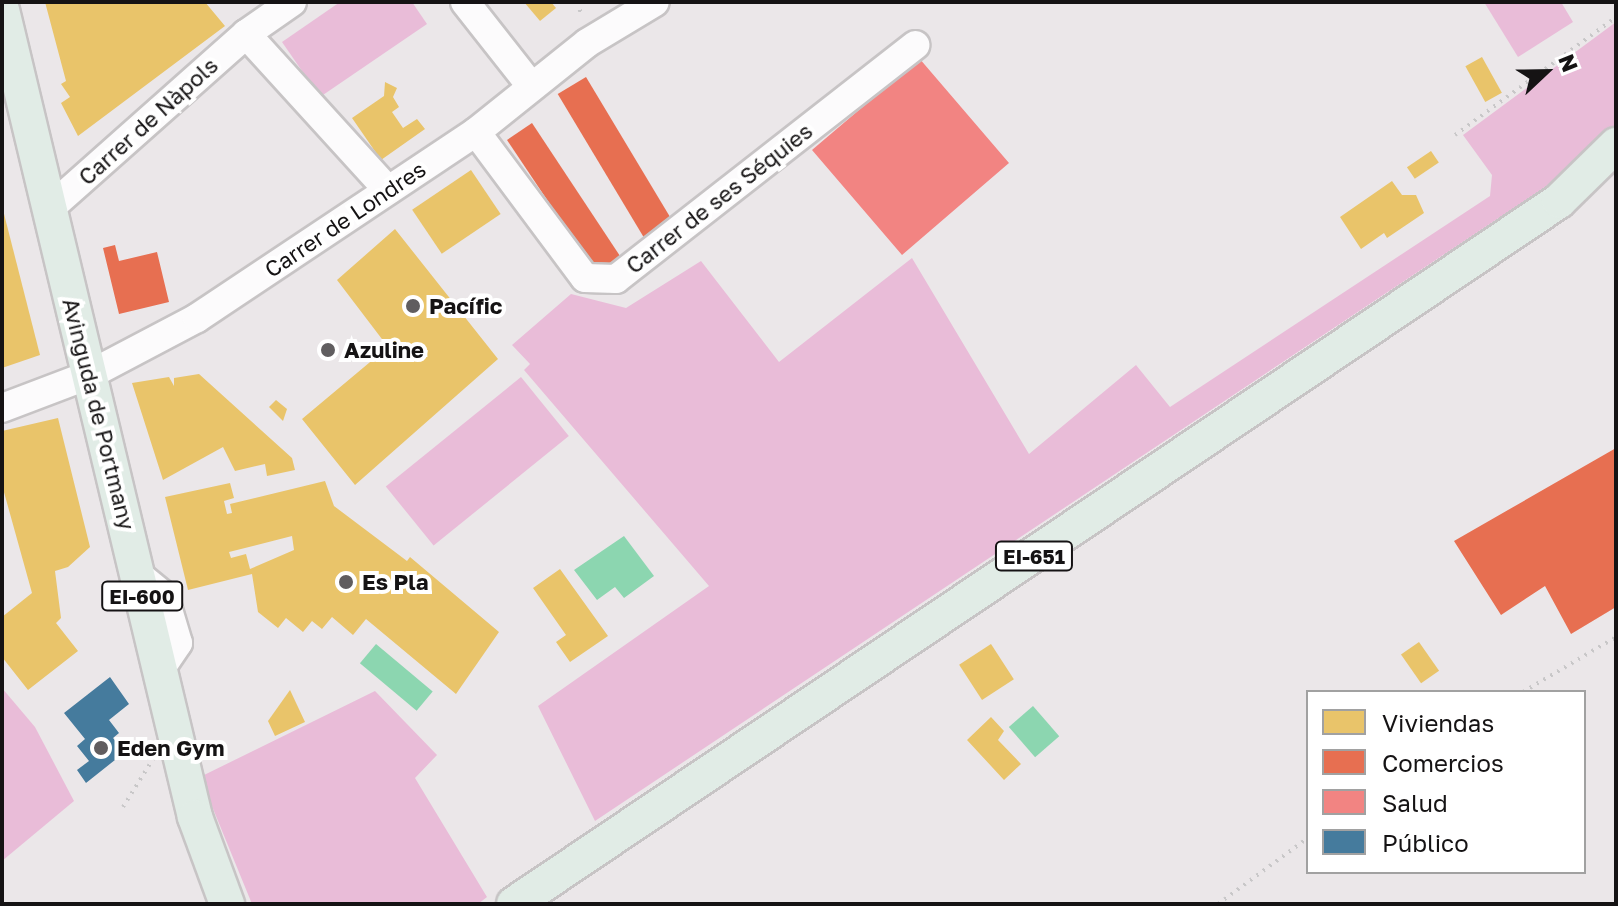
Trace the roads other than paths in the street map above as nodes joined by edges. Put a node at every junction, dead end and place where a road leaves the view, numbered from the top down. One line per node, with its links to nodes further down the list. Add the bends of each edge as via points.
1 (292, 2): 6 (street, Carrer de Nàpols)
2 (465, 2): 9 (street)
3 (615, 2): 7 (street, Carrer de Londres)
4 (655, 2): 7 (street, Carrer de Londres)
5 (2, 10): 15 (main road, Avinguda de Portmany / EI-600)
6 (246, 34): 13 (street); 15 (street, Carrer de Nàpols)
7 (587, 43): 9 (street, Carrer de Londres)
8 (915, 45): 10 (street, Carrer de ses Séquies, via 616,279 585,278)
9 (532, 87): 10 (street, Carrer de Londres)
10 (476, 132): 13 (street, Carrer de Londres)
11 (1616, 145): 14 (main road, EI-651)
12 (1616, 179): 14 (main road, EI-651)
13 (388, 190): 16 (street, Carrer de Londres, via 197,318)
14 (1559, 201): 21 (main road, EI-651)
15 (49, 209): 16 (main road, Avinguda de Portmany / EI-600)
16 (89, 375): 17 (street, Carrer de Londres); 18 (main road, Avinguda de Portmany / EI-600)
17 (2, 408)
18 (195, 817): 19 (main road, Avinguda de Portmany / EI-600); 20 (main road, Avinguda de Portmany / EI-600)
19 (199, 904)
20 (227, 904)
21 (514, 904)

